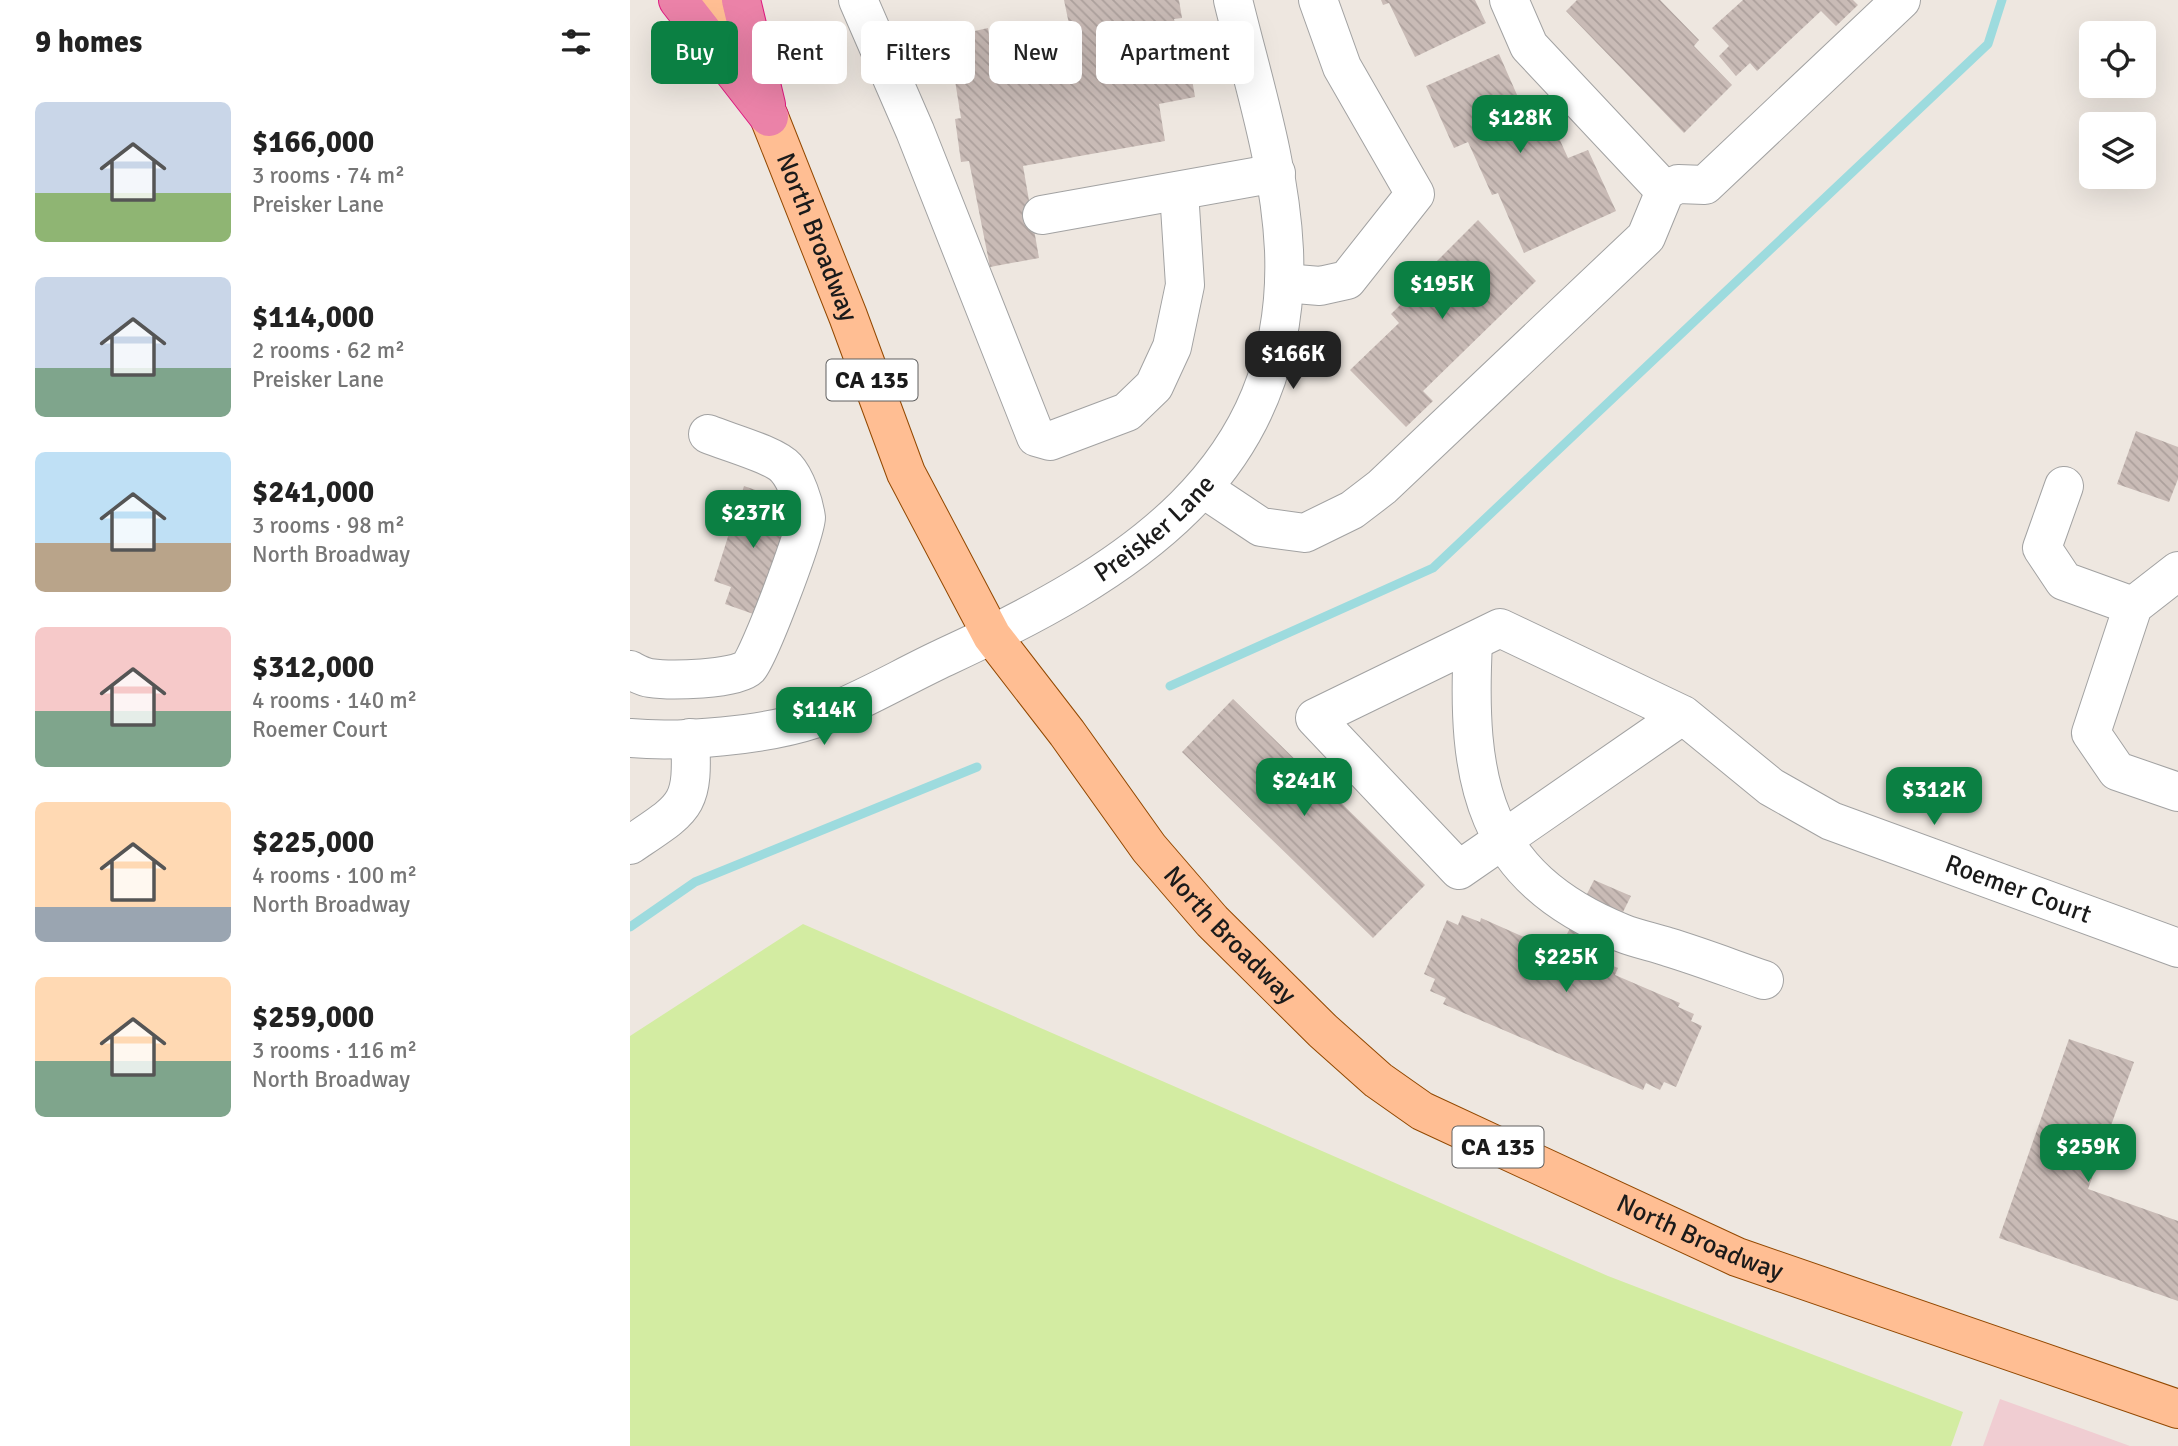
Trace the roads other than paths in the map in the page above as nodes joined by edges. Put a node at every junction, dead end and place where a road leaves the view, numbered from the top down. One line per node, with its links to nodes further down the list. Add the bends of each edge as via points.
1 (678, 0): 9 (highway)
2 (718, 0): 9 (main road, North Broadway / CA 135)
3 (741, 0): 9 (highway)
4 (858, 0): 11 (street, via 1037,437 1050,441 1127,412 1154,387 1172,347 1185,285)
5 (1233, 0): 10 (street, Preisker Lane)
6 (1318, 0): 14 (street, via 1342,67 1415,194 1347,280 1320,286)
7 (1508, 0): 12 (street, via 1529,46)
8 (1902, 0): 12 (street, via 1705,185 1678,184)
9 (769, 117): 20 (main road, North Broadway / CA 135, via 906,473)
10 (1276, 173): 11 (street); 14 (street, Preisker Lane)
11 (1179, 191): 13 (street)
12 (1665, 191): 17 (street, via 1646,237 1382,487 1352,510 1305,533 1261,527)
13 (1042, 215)
14 (1284, 283): 17 (street, Preisker Lane, via 1283,310 1266,379 1239,441)
15 (708, 434): 22 (street, via 786,468 807,520 762,645 749,667 737,674 678,679 647,678)
16 (2064, 486): 19 (street, via 2042,548 2064,581)
17 (1204, 489): 20 (street, Preisker Lane, via 1155,537 1093,581)
18 (2178, 571): 19 (street)
19 (2133, 606): 26 (street, via 2091,733 2118,771)
20 (992, 636): 25 (street, Preisker Lane, via 813,719); 31 (main road, North Broadway / CA 135, via 1149,848 1212,921 1323,1031 1378,1080 1422,1111 1737,1257)
21 (1473, 642): 23 (street, Roemer Court, via 1500,628); 27 (street, via 1472,743 1483,799); 27 (street, via 1315,718 1459,870)
22 (630, 670)
23 (1683, 715): 27 (street); 29 (street, Roemer Court, via 1771,787 1831,821)
24 (630, 738): 25 (street, Preisker Lane)
25 (690, 738): 28 (street, via 688,798 666,821)
26 (2178, 792)
27 (1503, 840): 30 (street, via 1534,878 1566,903 1622,933)
28 (630, 845)
29 (2178, 948)
30 (1764, 979)
31 (2178, 1409)

